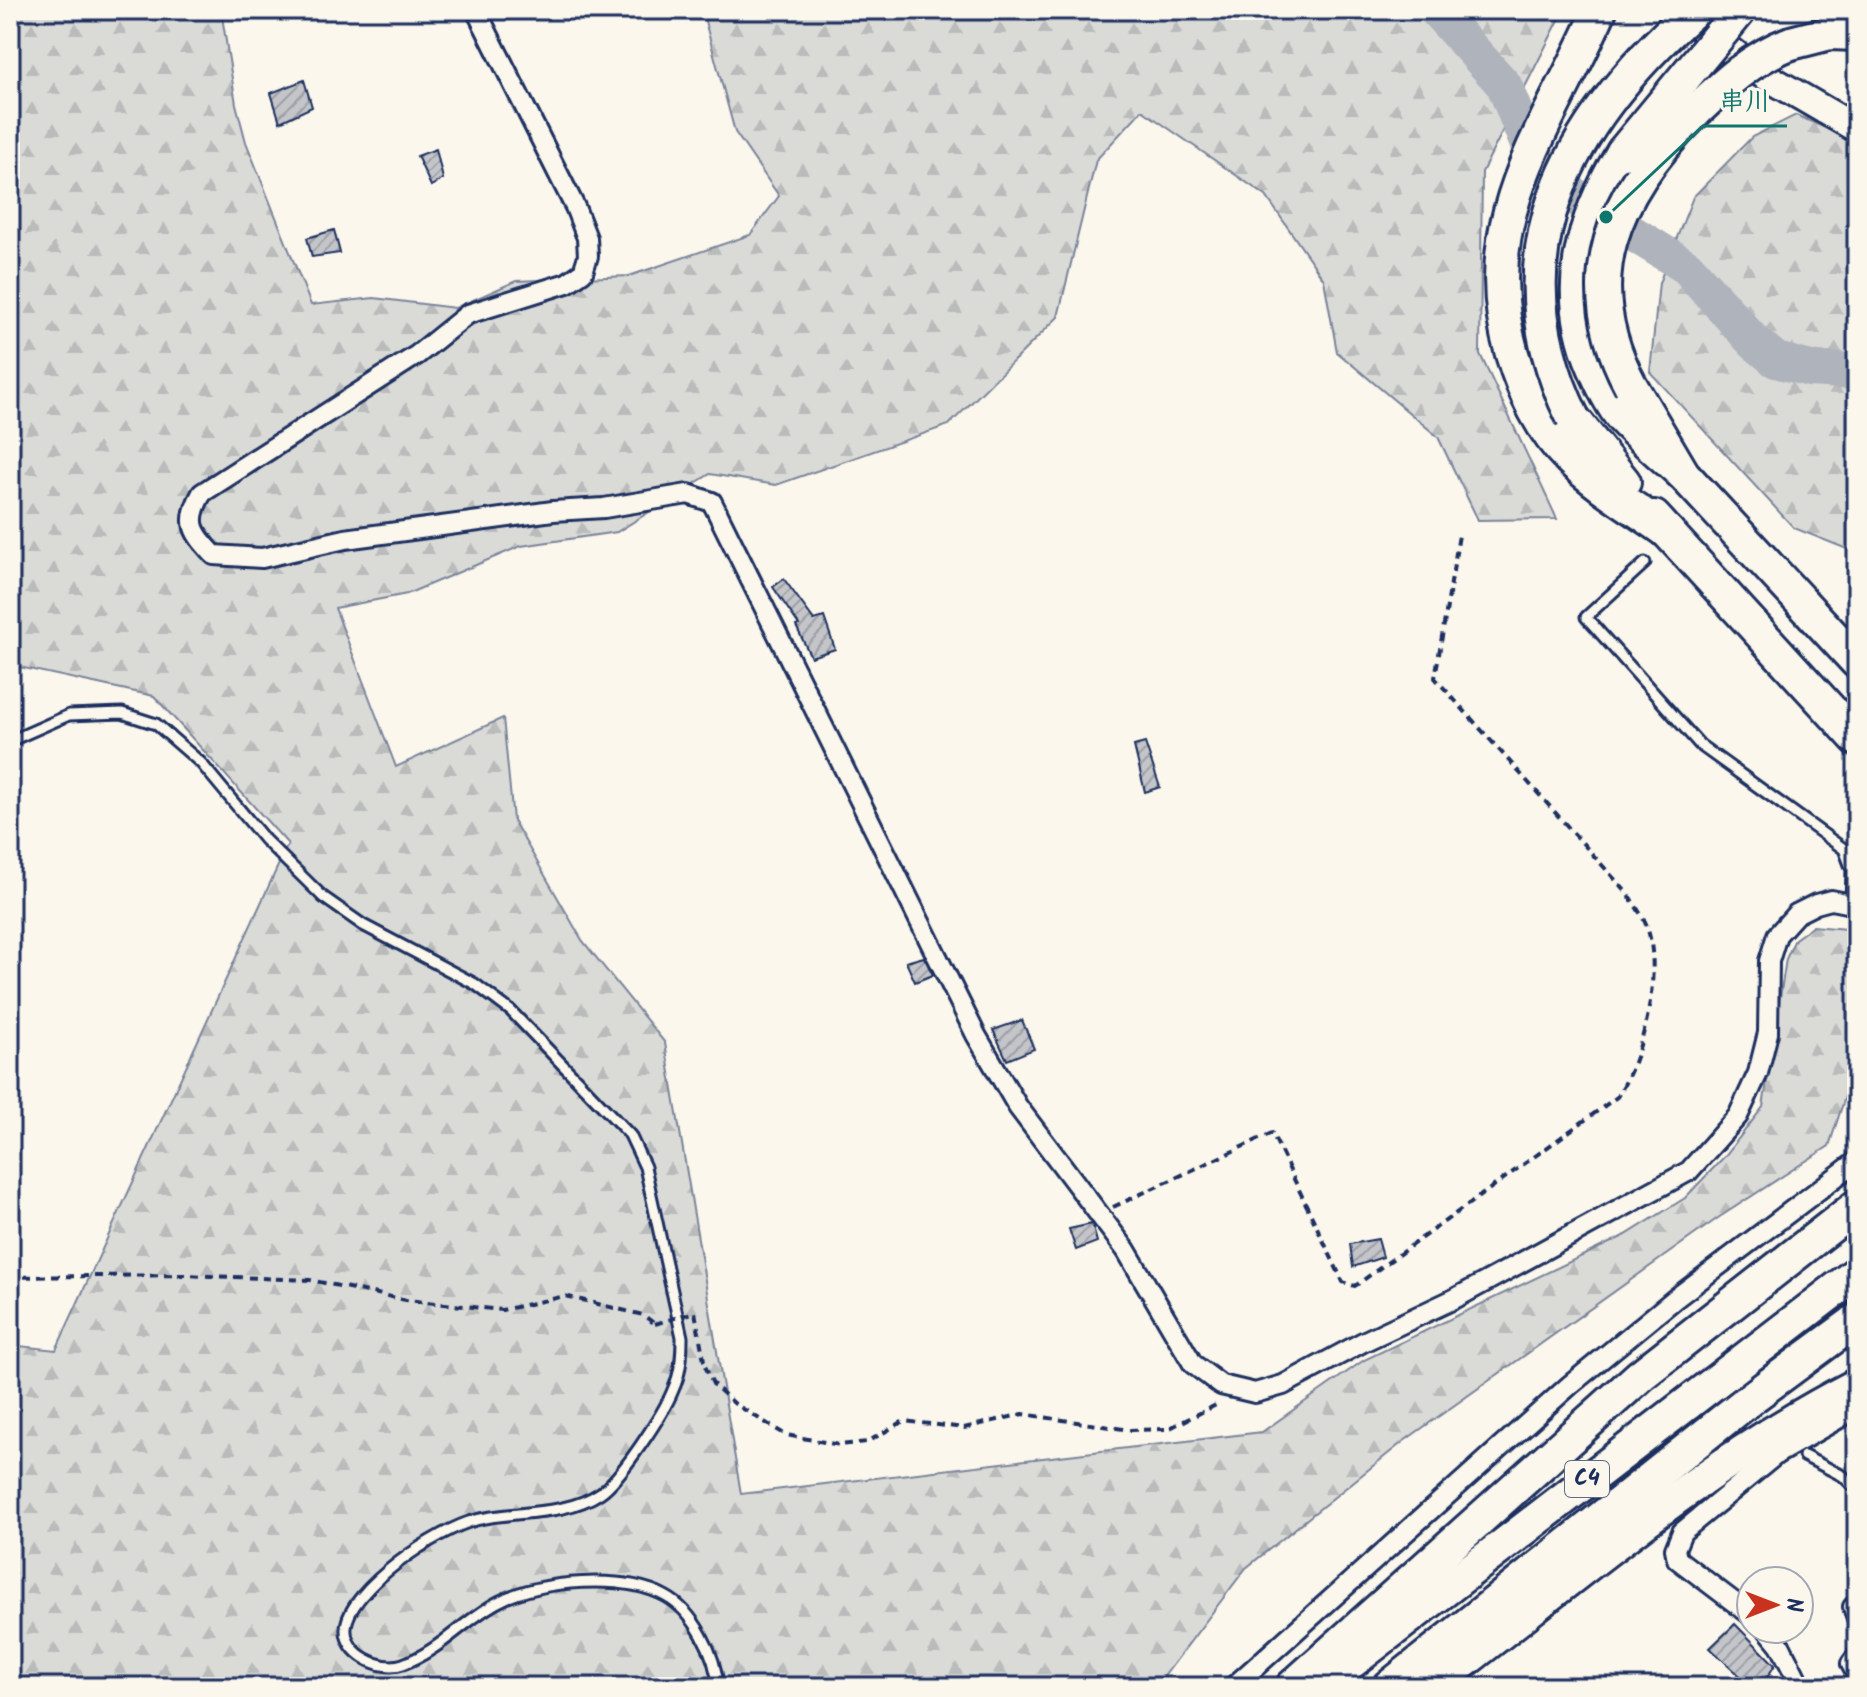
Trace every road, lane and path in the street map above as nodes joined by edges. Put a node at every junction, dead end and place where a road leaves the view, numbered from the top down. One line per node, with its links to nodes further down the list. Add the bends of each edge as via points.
1 (476, 10): 21 (street, via 575,207 587,238 583,272 567,283 468,314 417,355 202,493 192,512 195,534 214,555 262,558 345,539 688,494 712,502 976,1035 1018,1107)
2 (1600, 10): 9 (highway, via 1524,163 1502,243 1500,292 1508,342 1521,381)
3 (1677, 10): 7 (main road, via 1772,81)
4 (1694, 10): 9 (highway, bridge, via 1614,93 1562,177 1548,217 1539,266 1539,314)
5 (1740, 10): 8 (highway, bridge, via 1623,152 1588,220 1578,265 1579,319 1589,354)
6 (1849, 30): 8 (highway, bridge, via 1791,43 1749,66 1667,143 1624,204 1607,249 1603,299)
7 (1857, 129)
8 (1620, 392): 12 (highway, via 1683,474)
9 (1560, 426): 14 (highway, via 1592,447)
10 (1459, 535): 21 (path, via 1435,678 1628,894 1647,926 1652,960 1642,1043 1633,1072 1617,1097 1355,1286 1343,1282 1272,1133)
11 (1645, 563): 18 (lane, via 1586,617 1700,745 1844,849 1852,870)
12 (1846, 647): 13 (highway)
13 (1857, 662)
14 (1808, 685): 15 (highway); 17 (highway)
15 (1857, 739)
16 (10, 741): 36 (lane, via 69,715 122,713 156,724 194,757 265,840 323,897 363,925 475,984 511,1011 630,1135 645,1167 682,1337 673,1391 620,1473 600,1493 568,1507 475,1520 445,1531 365,1590 350,1610 345,1630 351,1648 373,1663 400,1665 426,1653 499,1601 535,1588 576,1583 636,1586 667,1596 696,1625 717,1672)
17 (1857, 765)
18 (1854, 903): 26 (street, via 1816,904 1796,914 1777,935 1769,961 1768,1033 1758,1073 1738,1116 1689,1171 1283,1385)
19 (1857, 1161): 37 (street, via 1570,1385)
20 (1857, 1206): 38 (highway, via 1650,1367)
21 (1099, 1213): 26 (street, via 1193,1364)
22 (1857, 1273): 39 (highway, C4)
23 (10, 1277): 26 (path, bridge, via 310,1280 406,1300 502,1310 565,1296 643,1315 655,1324 695,1312 713,1384 786,1435 840,1445 867,1442 904,1421 964,1428 1023,1414 1130,1430 1168,1429)
24 (1857, 1320): 40 (highway, C4)
25 (1857, 1385): 41 (highway, via 1774,1431 1673,1500)
26 (1240, 1392)
27 (1857, 1408): 30 (street, via 1777,1454 1682,1532 1677,1559)
28 (1804, 1456): 29 (lane, via 1843,1476)
29 (1857, 1490)
30 (1735, 1603)
31 (1857, 1603): 32 (street)
32 (1857, 1619)
33 (1780, 1645): 42 (street)
34 (1857, 1656): 35 (street, via 1851,1664)
35 (1857, 1675)
36 (718, 1687)
37 (1233, 1687)
38 (1292, 1687)
39 (1319, 1687)
40 (1389, 1687)
41 (1431, 1687)
42 (1801, 1687)

